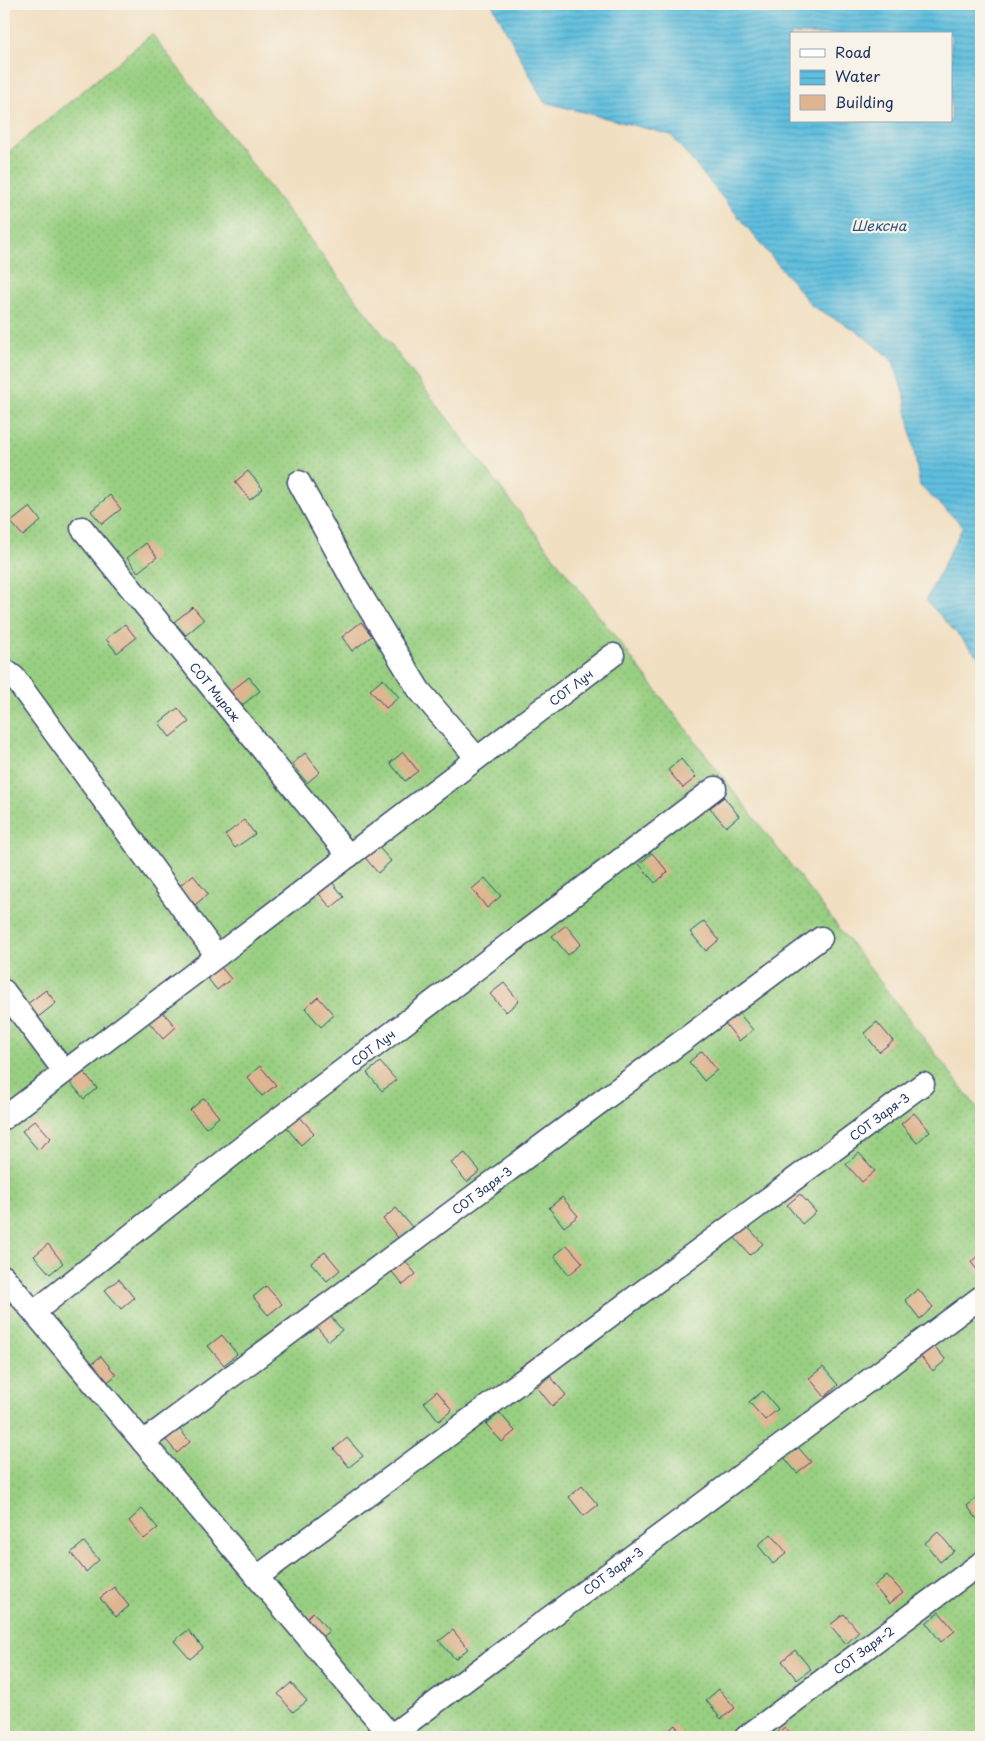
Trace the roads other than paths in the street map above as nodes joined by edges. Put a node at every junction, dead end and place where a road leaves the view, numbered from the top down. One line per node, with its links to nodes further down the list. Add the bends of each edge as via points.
1 (299, 482): 5 (street, via 355,585 419,690)
2 (82, 528): 7 (street, СОТ Мираж)
3 (612, 655): 5 (street, СОТ Луч)
4 (6, 671): 9 (street, via 14,676)
5 (476, 757): 7 (street, СОТ Луч)
6 (715, 788): 16 (street, СОТ Луч, via 264,1130)
7 (349, 856): 9 (street, СОТ Луч)
8 (821, 938): 17 (street, СОТ Заря-3)
9 (217, 956): 11 (street, СОТ Луч)
10 (4, 991): 11 (street)
11 (64, 1070): 13 (street, СОТ Луч)
12 (923, 1084): 19 (street, СОТ Заря-3)
13 (4, 1118)
14 (4, 1277): 16 (street)
15 (981, 1296): 20 (street, СОТ Заря-3)
16 (34, 1312): 17 (street)
17 (143, 1442): 19 (street)
18 (981, 1563): 21 (street, СОТ Заря-2)
19 (257, 1577): 20 (street)
20 (390, 1737)
21 (746, 1737)

